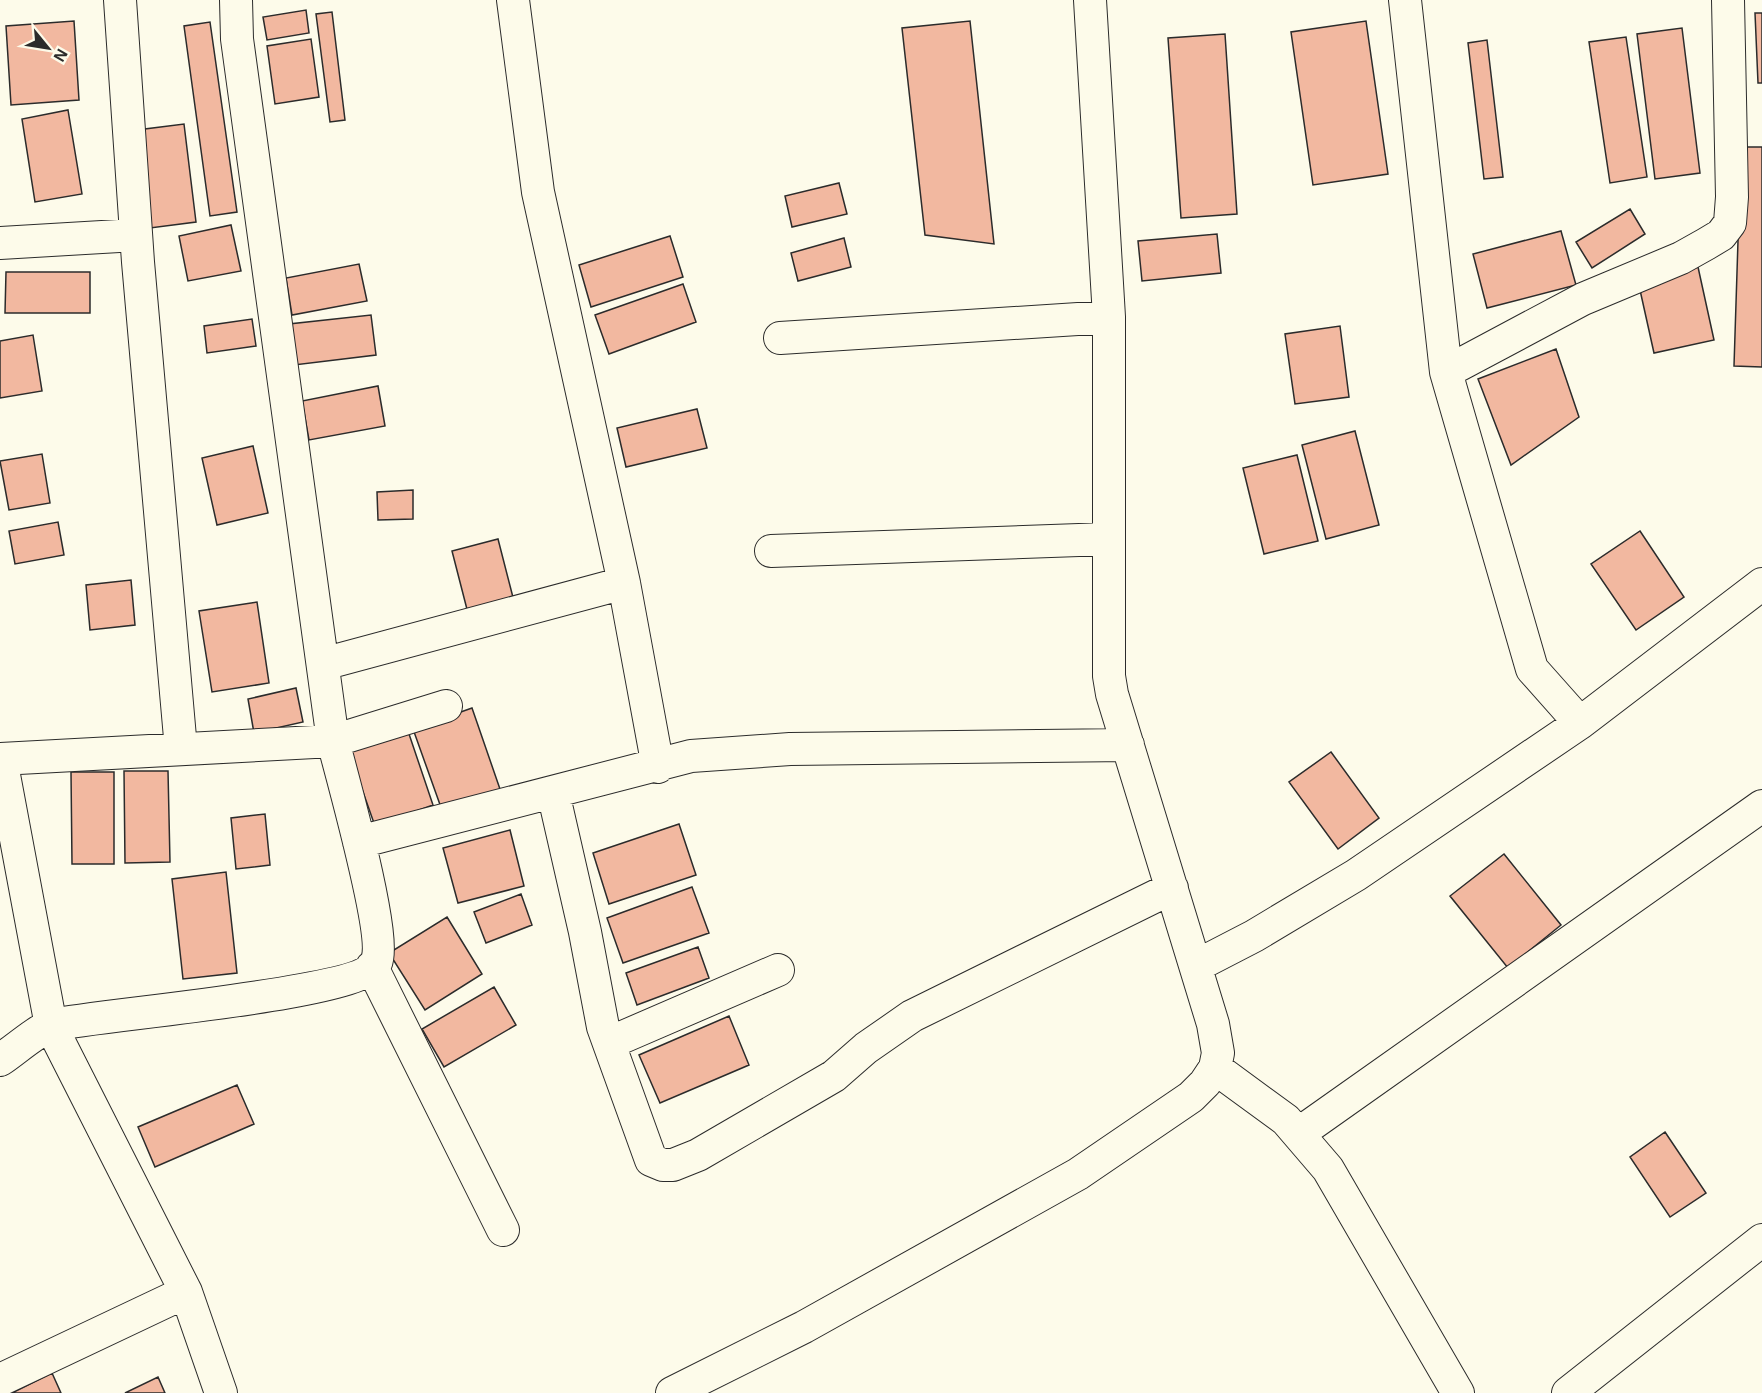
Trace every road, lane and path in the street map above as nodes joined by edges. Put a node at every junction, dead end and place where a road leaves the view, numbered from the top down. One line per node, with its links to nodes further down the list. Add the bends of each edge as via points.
1 (120, 0): 7 (street)
2 (236, 0): 16 (street, via 237,39)
3 (513, 0): 14 (street, via 538,192)
4 (1090, 0): 9 (street)
5 (1405, 0): 11 (street)
6 (1728, 0): 11 (street, via 1732,197 1730,223 1721,235 1682,258 1583,299)
7 (136, 236): 8 (street); 21 (street)
8 (0, 243)
9 (1108, 317): 10 (street); 12 (street)
10 (780, 338)
11 (1446, 372): 18 (street, via 1532,669)
12 (1107, 539): 13 (street); 20 (street, via 1109,676)
13 (771, 551)
14 (624, 583): 16 (street); 23 (street)
15 (1762, 584): 18 (street)
16 (323, 664): 19 (street)
17 (446, 706): 19 (street)
18 (1580, 723): 28 (street, via 1356,875)
19 (333, 741): 21 (street); 26 (street)
20 (1128, 745): 23 (street, via 790,749 691,756); 27 (street)
21 (181, 749): 22 (street)
22 (1, 759): 31 (street)
23 (658, 767): 24 (street)
24 (553, 792): 26 (street); 32 (street)
25 (1762, 806): 35 (street)
26 (359, 842): 29 (street, via 377,929 377,962)
27 (1172, 888): 28 (street); 32 (street, via 912,1016 834,1076 698,1155 673,1165 651,1160)
28 (1196, 966): 34 (street, via 1213,1023 1218,1053)
29 (372, 967): 31 (street, via 369,972 315,988); 36 (street)
30 (778, 970): 32 (street)
31 (51, 1026): 33 (street); 38 (street)
32 (609, 1043)
33 (0, 1060)
34 (1215, 1068): 35 (street, via 1286,1120); 41 (street, via 1191,1097 1078,1174 804,1327)
35 (1298, 1134): 42 (street, via 1328,1169)
36 (503, 1230)
37 (1762, 1240): 43 (street)
38 (186, 1292): 39 (street); 40 (street)
39 (0, 1380)
40 (221, 1393)
41 (672, 1393)
42 (1458, 1393)
43 (1568, 1393)

